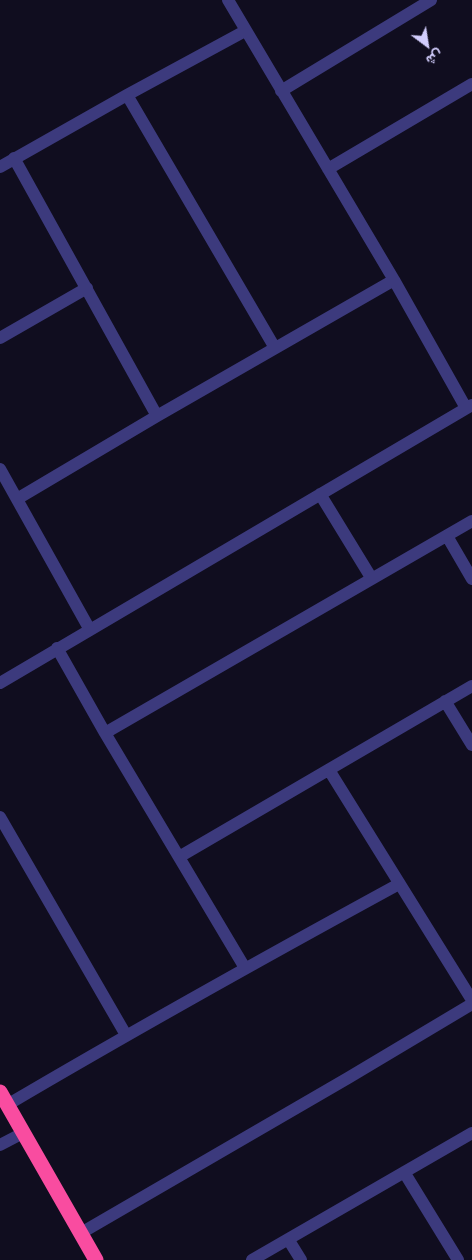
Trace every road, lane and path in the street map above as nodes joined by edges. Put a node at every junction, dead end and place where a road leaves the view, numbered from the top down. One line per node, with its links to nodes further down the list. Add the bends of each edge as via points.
1 (228, 0): 3 (street)
2 (431, 0): 5 (street)
3 (245, 31): 5 (street); 6 (street)
4 (472, 84): 9 (street)
5 (281, 91): 9 (street)
6 (126, 94): 7 (street); 13 (street)
7 (14, 158): 8 (street); 11 (street)
8 (0, 167)
9 (328, 169): 10 (street)
10 (394, 280): 13 (street); 14 (street)
11 (87, 288): 12 (street); 15 (street)
12 (0, 338)
13 (275, 348): 15 (street)
14 (469, 406): 17 (street)
15 (157, 416): 18 (street)
16 (0, 469): 18 (street)
17 (320, 494): 22 (street); 23 (street)
18 (17, 500): 23 (street)
19 (472, 521): 20 (street)
20 (447, 536): 21 (street); 22 (street)
21 (472, 579)
22 (372, 580): 28 (street)
23 (90, 630): 24 (street)
24 (57, 648): 25 (street); 28 (street)
25 (0, 683)
26 (472, 686): 27 (street)
27 (445, 702): 29 (street); 30 (street)
28 (105, 733): 32 (street)
29 (472, 745)
30 (329, 770): 32 (street); 33 (street)
31 (0, 817): 37 (street)
32 (179, 857): 34 (street)
33 (399, 884): 34 (street); 35 (street)
34 (245, 968): 37 (street)
35 (472, 1000)
36 (472, 1004): 43 (street)
37 (126, 1035): 38 (street)
38 (3, 1098): 39 (highway)
39 (23, 1133): 41 (street); 43 (highway)
40 (472, 1133): 42 (street)
41 (0, 1145)
42 (404, 1172): 44 (street); 48 (street)
43 (81, 1233): 45 (highway)
44 (288, 1238): 46 (street); 47 (street)
45 (90, 1258)
46 (252, 1260)
47 (301, 1260)
48 (458, 1260)

